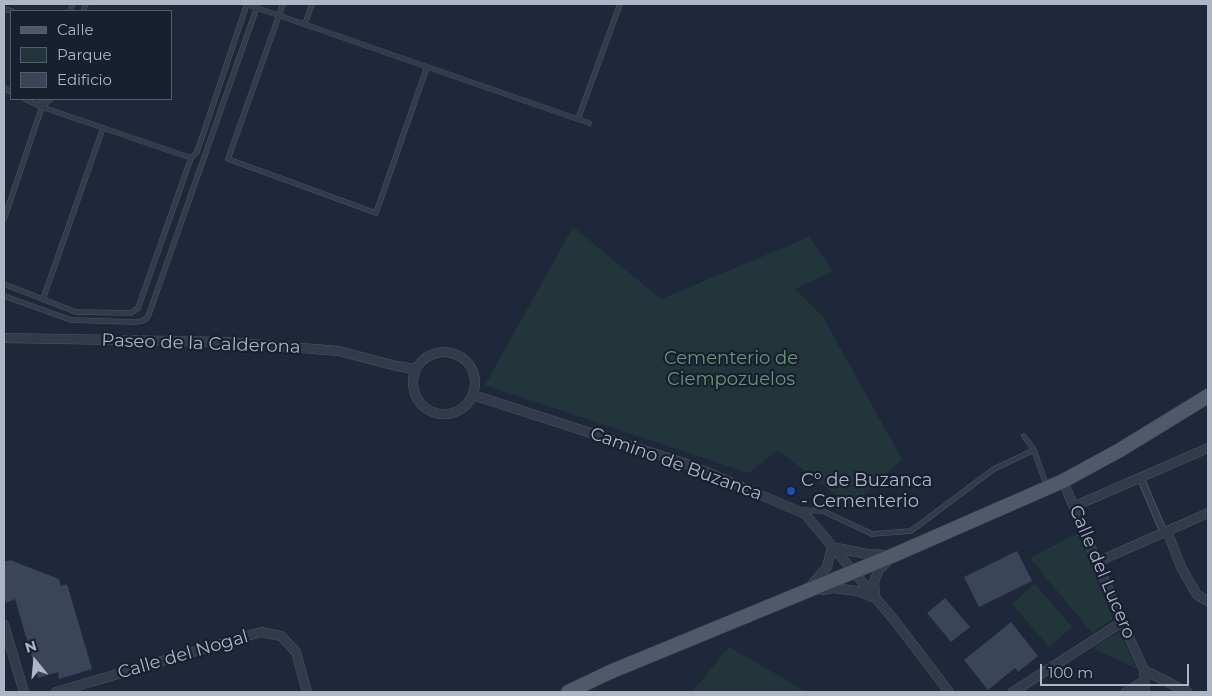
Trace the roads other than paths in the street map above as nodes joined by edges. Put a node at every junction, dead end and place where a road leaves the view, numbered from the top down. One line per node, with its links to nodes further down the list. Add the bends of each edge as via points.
1 (247, 4): 5 (lane); 16 (lane, via 197,152)
2 (283, 4): 6 (lane)
3 (312, 4): 7 (lane)
4 (620, 4): 13 (lane)
5 (257, 7): 6 (lane); 19 (lane, via 146,319 142,322 71,320)
6 (279, 15): 7 (lane); 8 (lane, via 228,159 376,213)
7 (305, 24): 8 (lane)
8 (427, 67): 13 (lane)
9 (27, 100): 12 (lane)
10 (41, 100): 12 (lane)
11 (50, 100): 12 (lane)
12 (42, 107): 15 (lane); 17 (lane)
13 (578, 119): 14 (lane)
14 (589, 123)
15 (103, 128): 16 (lane); 20 (lane)
16 (191, 158): 20 (lane, via 138,308 131,313 76,312)
17 (4, 219)
18 (4, 284): 20 (lane)
19 (4, 296)
20 (43, 299)
21 (4, 338): 22 (street, Paseo de la Calderona, via 228,342 339,350)
22 (414, 373): 23 (street, via 414,393 429,412 453,414 468,404); 23 (street, via 423,360 435,353 449,352 469,364 476,386)
23 (473, 395): 32 (street, Camino de Buzanca, via 692,466)
24 (1208, 396): 29 (main road)
25 (1024, 436): 27 (lane)
26 (1208, 448): 28 (street)
27 (1034, 450): 30 (lane); 32 (lane, via 994,469 911,531 872,534 823,511)
28 (1141, 478): 31 (street); 34 (street)
29 (1064, 481): 30 (main road); 31 (street, Calle del Lucero)
30 (1047, 488): 36 (main road)
31 (1075, 506): 37 (street, Calle del Lucero)
32 (796, 510): 35 (street, Camino de Buzanca, via 805,514)
33 (1208, 514): 34 (street)
34 (1166, 532): 37 (street); 41 (street, via 1197,596)
35 (832, 547): 36 (street); 38 (street, Camino de Buzanca); 39 (street, via 827,567)
36 (894, 555): 38 (main road); 40 (street, via 879,569 874,582)
37 (1097, 562): 42 (street, Calle del Lucero)
38 (853, 572): 39 (main road); 40 (street, Camino de Buzanca)
39 (804, 592): 40 (street, via 833,588 858,591); 49 (main road)
40 (875, 598): 50 (street, Camino de Buzanca)
41 (1208, 601)
42 (1122, 622): 44 (street, Calle del Lucero); 51 (street)
43 (4, 625): 46 (street)
44 (1144, 670): 45 (street, Calle del Lucero); 54 (street)
45 (1144, 681): 52 (street); 53 (street, Calle del Lucero)
46 (24, 692)
47 (56, 692): 48 (street, Calle del Nogal, via 261,632 281,636 296,652)
48 (307, 692)
49 (568, 692)
50 (949, 692)
51 (1013, 692)
52 (1126, 692)
53 (1145, 692)
54 (1188, 692)

